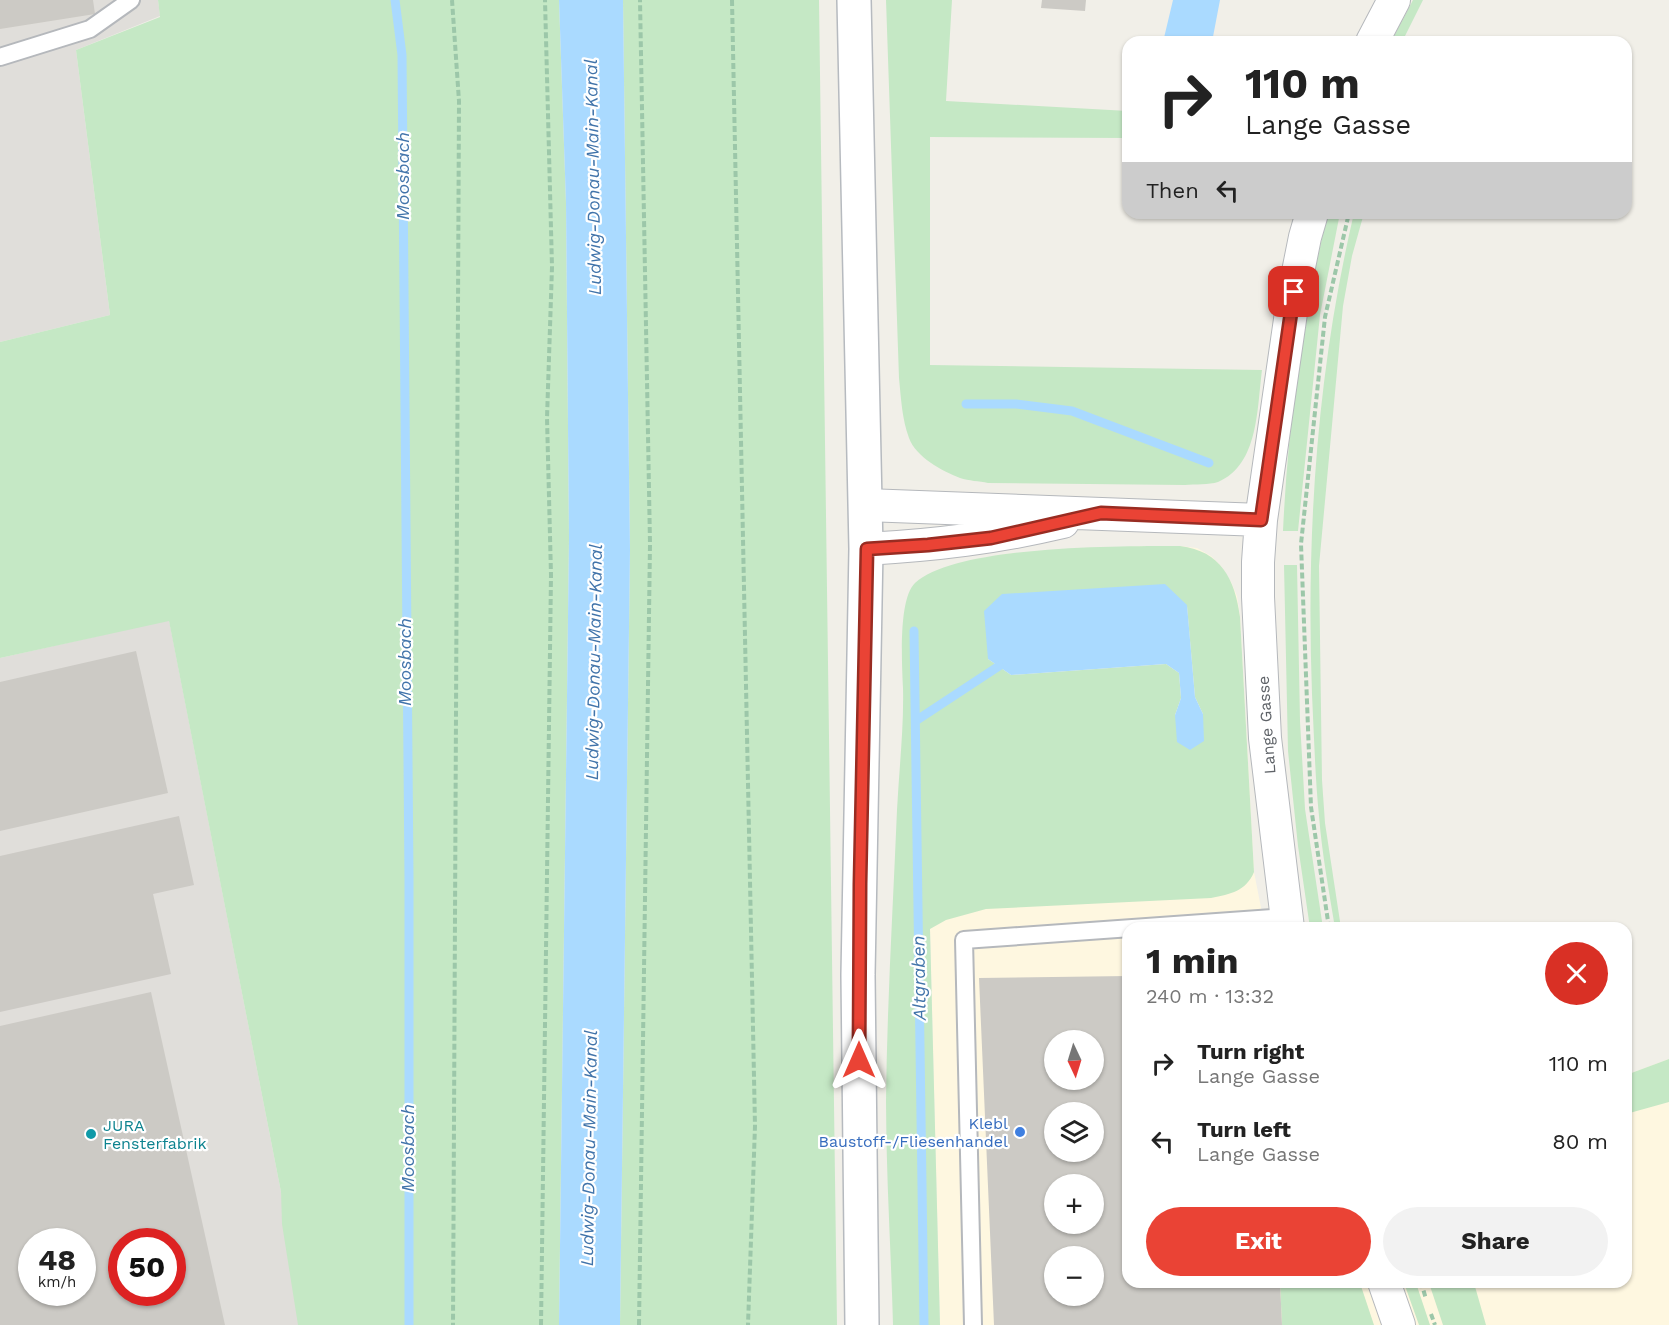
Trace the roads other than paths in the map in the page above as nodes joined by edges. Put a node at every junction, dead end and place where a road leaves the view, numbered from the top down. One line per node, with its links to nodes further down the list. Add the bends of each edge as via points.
1 (131, 0): 5 (lane, via 90,29)
2 (854, 0): 7 (main road)
3 (1394, 0): 4 (street)
4 (1375, 36)
5 (0, 57)
6 (1310, 219): 9 (street, Lange Gasse, via 1294,292)
7 (866, 505): 8 (street); 10 (main road)
8 (1101, 513): 9 (street); 10 (street, via 991,538)
9 (1261, 520): 11 (street, Lange Gasse, via 1258,597 1265,738)
10 (867, 549): 14 (main road, via 858,975)
11 (1287, 922)
12 (1122, 932): 15 (lane, via 964,940)
13 (1386, 1288): 16 (street)
14 (862, 1325)
15 (973, 1325)
16 (1399, 1325)

